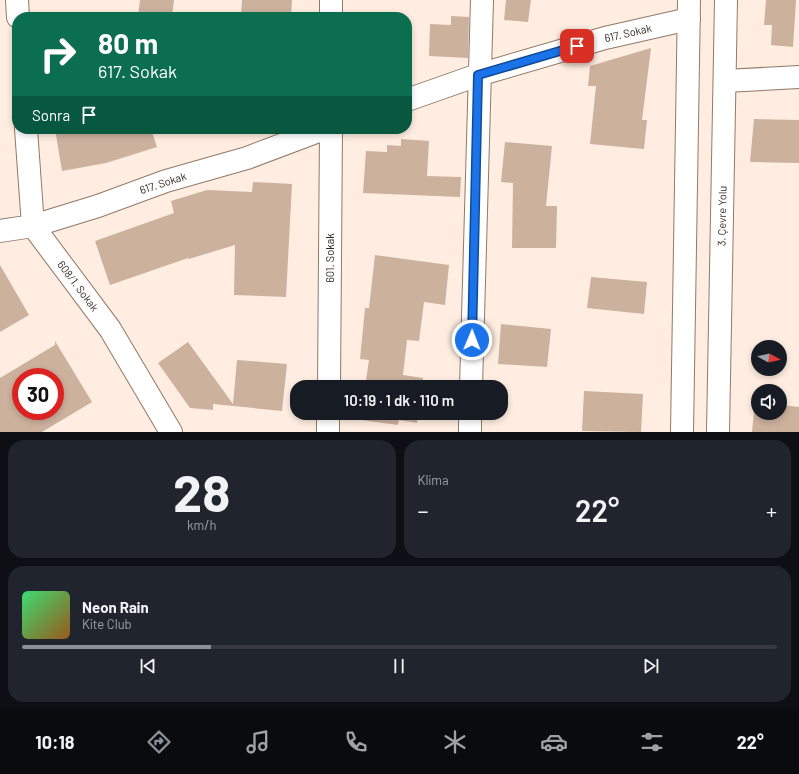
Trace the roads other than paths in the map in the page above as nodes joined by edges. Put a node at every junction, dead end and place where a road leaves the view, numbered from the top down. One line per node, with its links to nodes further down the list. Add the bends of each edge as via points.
1 (17, 0): 6 (street)
2 (331, 0): 7 (street)
3 (482, 0): 8 (street)
4 (726, 0): 10 (street, 3. Çevre Yolu)
5 (689, 10): 8 (street, 617. Sokak, via 605,38); 24 (street)
6 (18, 12)
7 (331, 12)
8 (478, 75): 11 (street, 617. Sokak); 18 (street)
9 (799, 77): 10 (street)
10 (725, 81): 25 (street, 3. Çevre Yolu)
11 (412, 98)
12 (26, 134): 15 (street)
13 (311, 134): 15 (street, 617. Sokak, via 246,158 166,181)
14 (331, 134): 17 (street, 601. Sokak)
15 (34, 226): 16 (street, 617. Sokak); 21 (street, 608/1. Sokak, via 110,329)
16 (0, 231)
17 (329, 380)
18 (471, 380)
19 (328, 420): 22 (street)
20 (470, 420): 23 (street)
21 (170, 432)
22 (328, 432)
23 (470, 432)
24 (682, 432)
25 (718, 432)

